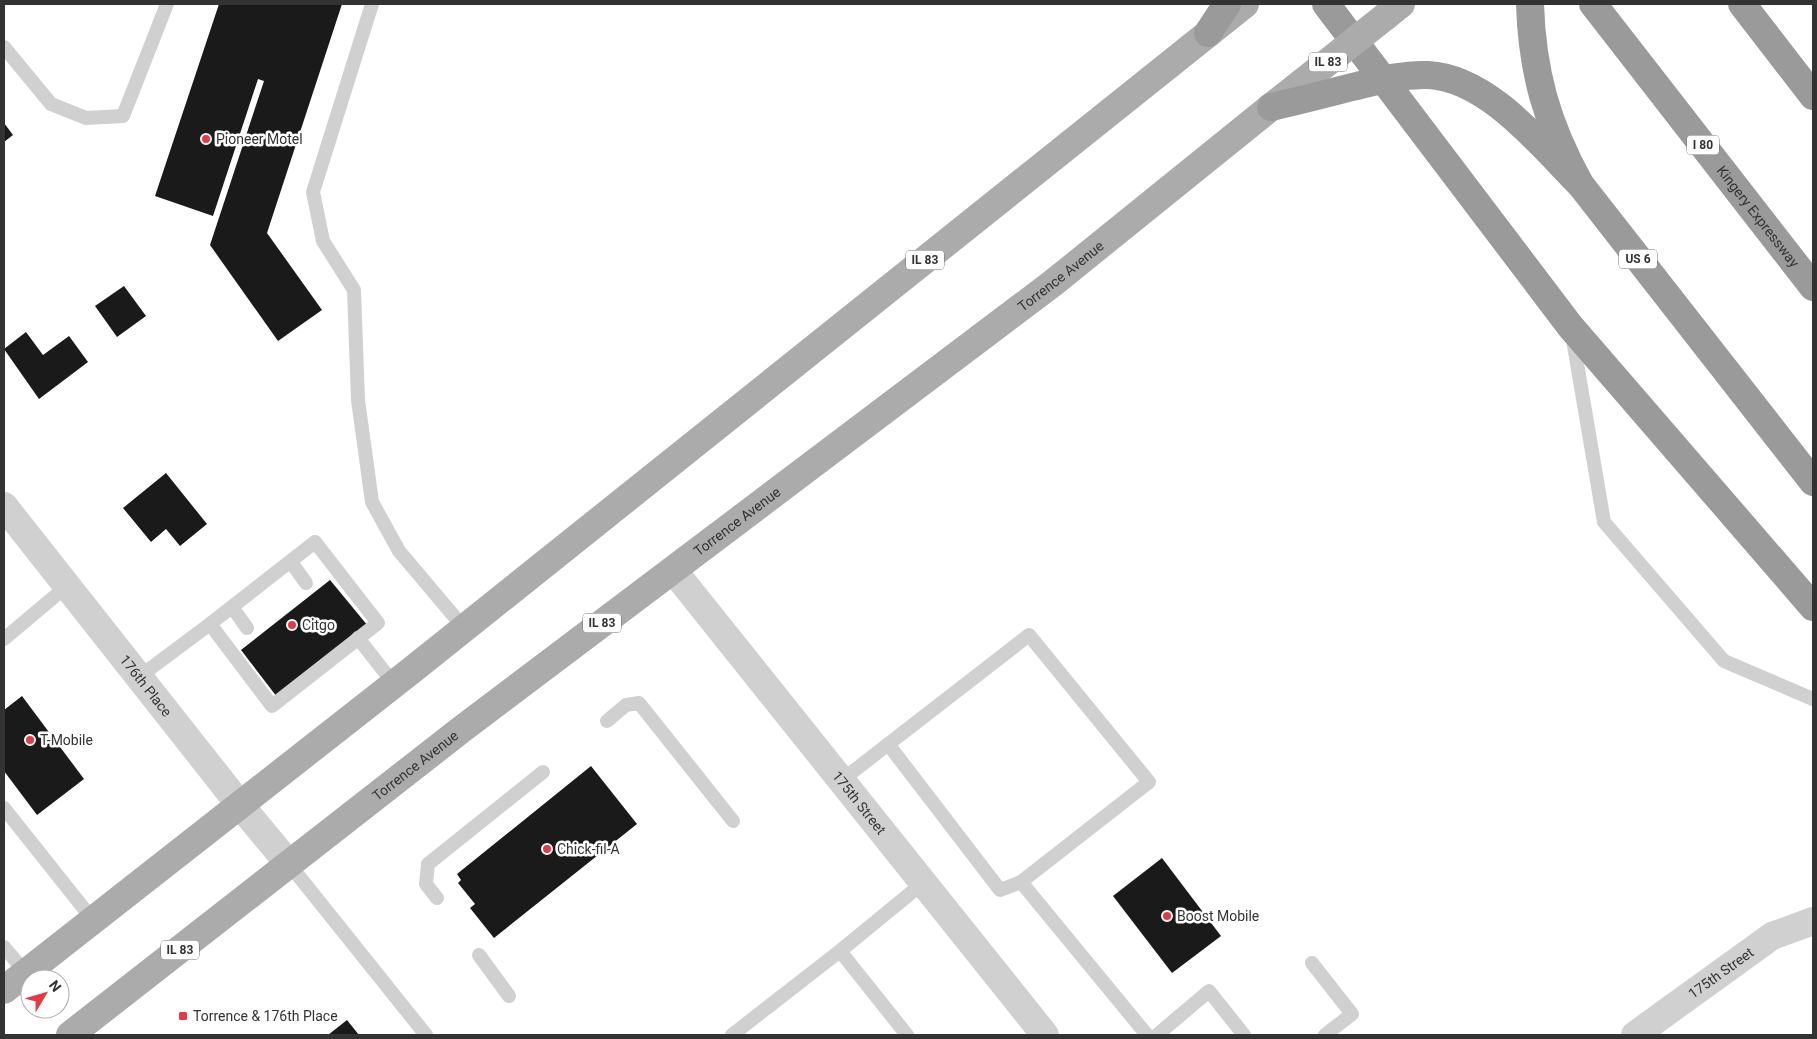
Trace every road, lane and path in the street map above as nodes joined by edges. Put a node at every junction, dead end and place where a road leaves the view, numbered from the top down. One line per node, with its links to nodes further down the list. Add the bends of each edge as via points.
1 (167, 4): 11 (lane, via 123,116 86,118 52,104)
2 (372, 4): 27 (lane, via 313,192 322,241 354,290 358,400 372,502 399,551)
3 (1227, 4): 10 (highway)
4 (1245, 4): 10 (main road, IL 83)
5 (1326, 4): 16 (highway)
6 (1530, 4): 14 (highway, US 6, bridge, via 1534,60 1548,117)
7 (1592, 4): 15 (highway, Kingery Expressway / I 80)
8 (1742, 4): 12 (highway)
9 (1393, 8): 13 (main road, Torrence Avenue / IL 83, bridge)
10 (1208, 33): 27 (main road, IL 83)
11 (4, 47)
12 (1813, 96)
13 (1271, 107): 14 (highway, bridge, via 1397,76 1446,78 1478,92 1506,111); 20 (main road, Torrence Avenue / IL 83, via 1053,282)
14 (1580, 184): 17 (highway, US 6)
15 (1813, 287)
16 (1570, 326): 24 (highway); 32 (lane, via 1604,522 1724,660)
17 (1813, 482)
18 (4, 506): 22 (street, 176th Place)
19 (291, 562): 21 (lane); 23 (lane); 29 (lane, via 315,542 378,623)
20 (673, 570): 36 (street, 175th Street); 40 (main road, Torrence Avenue / IL 83)
21 (306, 583)
22 (67, 586): 28 (lane); 30 (street, 176th Place)
23 (232, 607): 25 (lane); 26 (lane)
24 (1813, 607)
25 (210, 624): 29 (lane, via 272,706 291,684); 30 (lane)
26 (247, 628)
27 (464, 628): 31 (main road, IL 83)
28 (4, 639)
29 (352, 639): 31 (lane)
30 (139, 678): 37 (street, 176th Place)
31 (394, 684): 37 (main road, IL 83)
32 (1813, 698)
33 (607, 721): 39 (lane, via 626,705 639,703)
34 (888, 744): 36 (lane); 41 (lane, via 1000,890); 41 (lane, via 1028,635 1149,782)
35 (543, 772): 43 (lane, via 428,864 426,884)
36 (842, 780): 42 (street, 175th Street)
37 (240, 805): 40 (street, 176th Place); 44 (main road, IL 83)
38 (4, 808): 44 (lane)
39 (733, 821)
40 (289, 864): 55 (main road, Torrence Avenue / IL 83); 56 (lane)
41 (1021, 882): 60 (lane)
42 (924, 883): 47 (lane); 59 (street, 175th Street)
43 (437, 898)
44 (93, 920): 51 (main road, IL 83)
45 (1813, 921): 64 (street, 175th Street, via 1772,936)
46 (4, 947): 50 (lane)
47 (840, 951): 57 (lane); 58 (lane)
48 (479, 955): 54 (lane)
49 (1312, 963): 63 (lane, via 1352,1014)
50 (23, 969)
51 (30, 969)
52 (20, 977): 53 (main road, IL 83)
53 (4, 990)
54 (509, 996)
55 (70, 1035)
56 (426, 1035)
57 (732, 1035)
58 (907, 1035)
59 (1045, 1035)
60 (1147, 1035)
61 (1157, 1035): 62 (lane, via 1209,991)
62 (1244, 1035)
63 (1325, 1035)
64 (1635, 1035)

